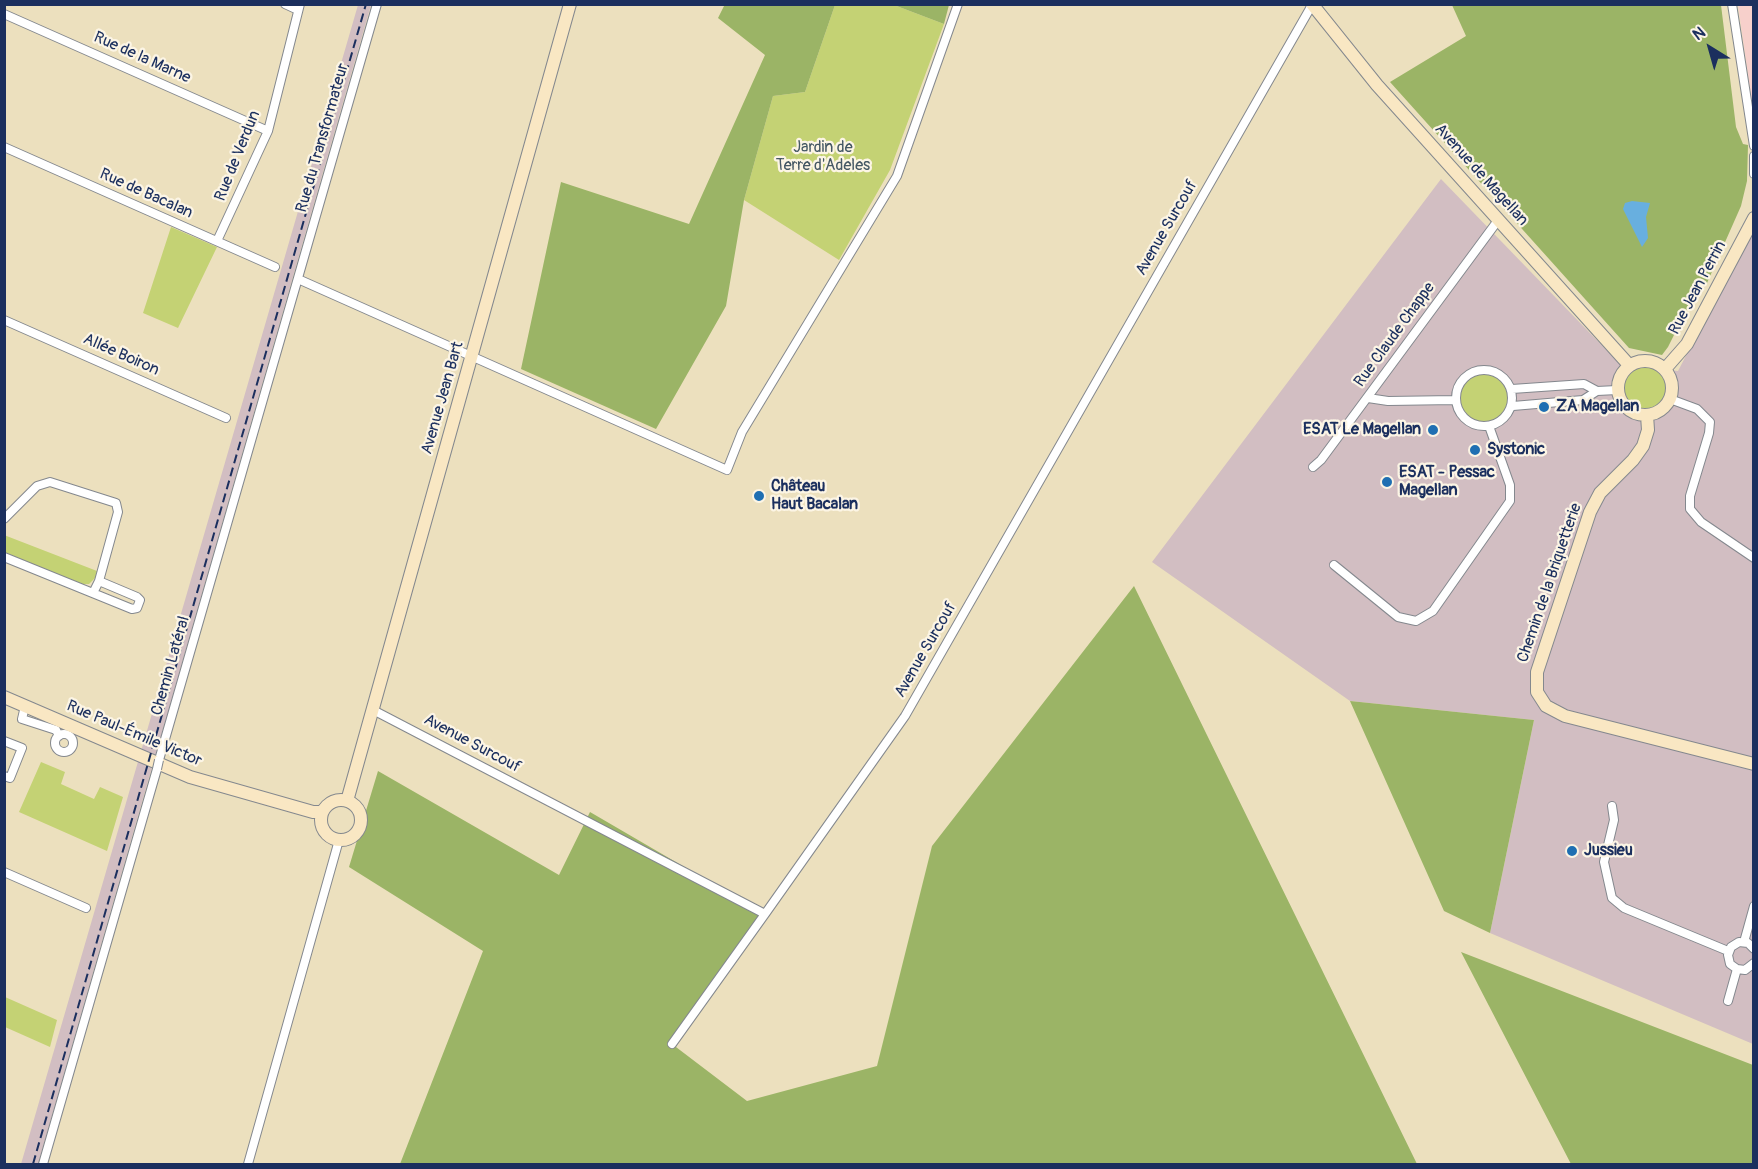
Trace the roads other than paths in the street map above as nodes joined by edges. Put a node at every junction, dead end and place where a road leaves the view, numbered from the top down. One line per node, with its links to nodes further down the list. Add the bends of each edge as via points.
1 (285, 4): 7 (street)
2 (376, 4): 18 (street, Rue du Transformateur)
3 (570, 4): 20 (street, Avenue Jean Bart)
4 (958, 4): 20 (street, via 897,176 742,432 727,470)
5 (1732, 4): 10 (street)
6 (1312, 5): 15 (street, Avenue de Magellan, via 1377,85); 54 (street, Avenue Surcouf, via 905,716)
7 (299, 7): 9 (street, Rue de Verdun)
8 (4, 14): 9 (street, Rue de la Marne)
9 (268, 131): 16 (street, Rue de Verdun)
10 (1754, 146)
11 (4, 147): 16 (street, Rue de Bacalan)
12 (1754, 156): 13 (street)
13 (1754, 174)
14 (1754, 218): 22 (street, Rue Jean Perrin, via 1687,344)
15 (1499, 219): 21 (street, Avenue de Magellan); 26 (street, Rue Claude Chappe)
16 (217, 241): 17 (street, Rue de Bacalan)
17 (275, 267)
18 (298, 279): 20 (street); 62 (street, Chemin Latéral)
19 (4, 320): 31 (street, Allée Boiron)
20 (471, 358): 42 (street, Avenue Jean Bart)
21 (1629, 365): 22 (street, via 1642,360); 24 (street, via 1620,376)
22 (1665, 369): 27 (street, via 1671,380)
23 (1512, 389): 25 (street, via 1584,384); 28 (street, via 1496,371 1482,369 1468,374 1458,384); 29 (street)
24 (1617, 390): 25 (street); 30 (street, via 1620,402 1629,412)
25 (1597, 391): 29 (street, via 1583,400)
26 (1368, 398): 28 (street); 33 (street, Rue Claude Chappe)
27 (1670, 399): 30 (street, via 1656,414); 36 (street, via 1697,409 1710,422 1690,509 1701,522)
28 (1455, 400): 32 (street, via 1462,416 1474,425)
29 (1513, 406): 32 (street, via 1500,421)
30 (1647, 415): 45 (street, Chemin de la Briquetterie, via 1643,446 1600,493 1590,512 1536,672 1537,692 1546,706 1565,716)
31 (226, 418)
32 (1489, 426): 37 (street, via 1510,485 1510,501 1433,611 1416,621 1398,617)
33 (1313, 467)
34 (4, 519): 38 (street, via 38,486 50,482 116,503 118,512)
35 (4, 557): 39 (street)
36 (1754, 558)
37 (1334, 565)
38 (99, 581): 39 (street); 39 (street, via 137,597 137,608)
39 (93, 593)
40 (4, 697): 41 (street, Rue Paul-Émile Victor)
41 (25, 706): 43 (street, via 22,719 56,730); 49 (street, Rue Paul-Émile Victor, via 190,777)
42 (373, 710): 47 (street, Avenue Jean Bart); 54 (street, Avenue Surcouf)
43 (59, 736)
44 (4, 741): 46 (street, via 22,748 10,778)
45 (1754, 764)
46 (4, 776)
47 (347, 801): 49 (street, via 335,801); 50 (street, via 357,808 360,827 352,837)
48 (1612, 807): 57 (street, via 1614,820 1604,862 1612,898 1624,908)
49 (322, 812): 50 (street, via 323,831)
50 (339, 840): 63 (street)
51 (4, 872): 53 (street)
52 (1754, 906): 55 (street)
53 (86, 908)
54 (765, 914): 61 (street)
55 (1744, 942): 56 (street); 57 (street)
56 (1754, 949)
57 (1728, 951): 59 (street, via 1730,964)
58 (1754, 963): 59 (street, via 1745,970)
59 (1737, 969): 60 (street)
60 (1728, 1001)
61 (672, 1044)
62 (43, 1164)
63 (248, 1164)

